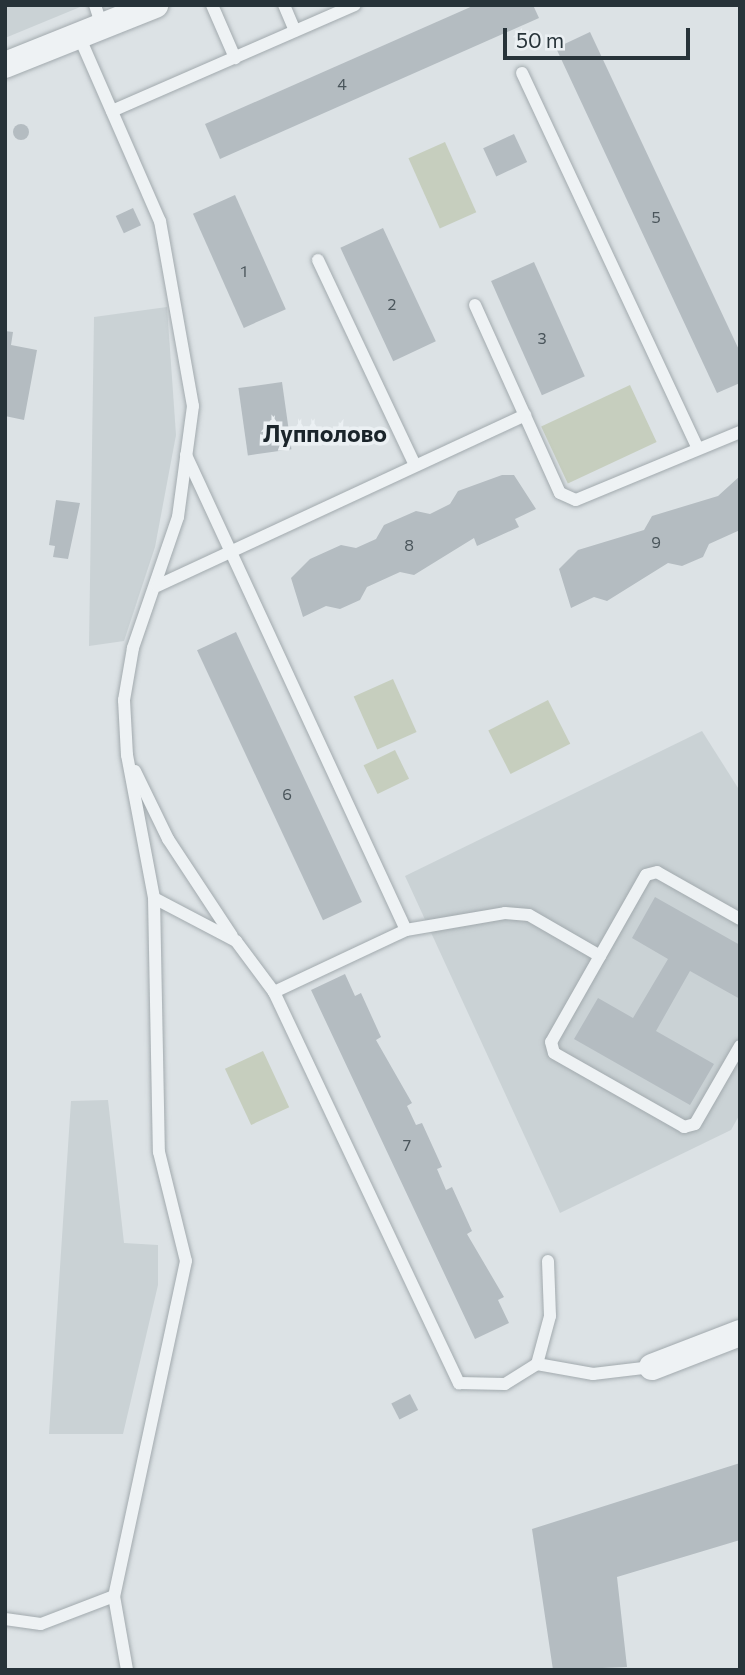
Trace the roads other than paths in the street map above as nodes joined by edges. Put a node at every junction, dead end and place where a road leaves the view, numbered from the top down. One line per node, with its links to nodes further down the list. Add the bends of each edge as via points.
1 (155, 5): 5 (street)
2 (212, 5): 7 (lane)
3 (284, 5): 6 (lane)
4 (355, 5): 6 (lane)
5 (92, 23): 8 (street); 10 (lane)
6 (295, 31): 7 (lane)
7 (235, 58): 10 (lane)
8 (5, 65)
9 (522, 73): 15 (lane)
10 (112, 111): 16 (lane, via 160,221 193,407)
11 (318, 260): 17 (lane)
12 (475, 304): 13 (lane)
13 (525, 415): 15 (lane, via 560,494 576,499); 17 (lane)
14 (740, 432): 15 (lane)
15 (696, 445)
16 (186, 454): 18 (lane); 19 (lane, via 178,517)
17 (415, 465): 18 (lane)
18 (231, 552): 19 (lane); 23 (lane)
19 (157, 586): 20 (lane, via 133,648 124,700)
20 (127, 755): 21 (lane); 24 (lane, via 169,839)
21 (154, 898): 24 (lane); 32 (lane, via 159,1152 186,1261)
22 (740, 919): 25 (lane, via 657,872 646,875)
23 (406, 930): 25 (lane, via 505,913 528,915); 26 (lane)
24 (236, 941): 26 (lane)
25 (600, 956): 27 (lane, via 551,1042 554,1053 684,1127 695,1124)
26 (274, 992): 30 (lane, via 459,1383 505,1384)
27 (740, 1046)
28 (548, 1261): 30 (lane, via 550,1316)
29 (740, 1334): 31 (street)
30 (537, 1364): 31 (lane, via 593,1374)
31 (652, 1367)
32 (114, 1596): 33 (lane, via 41,1624); 34 (lane)
33 (5, 1619)
34 (127, 1670)

